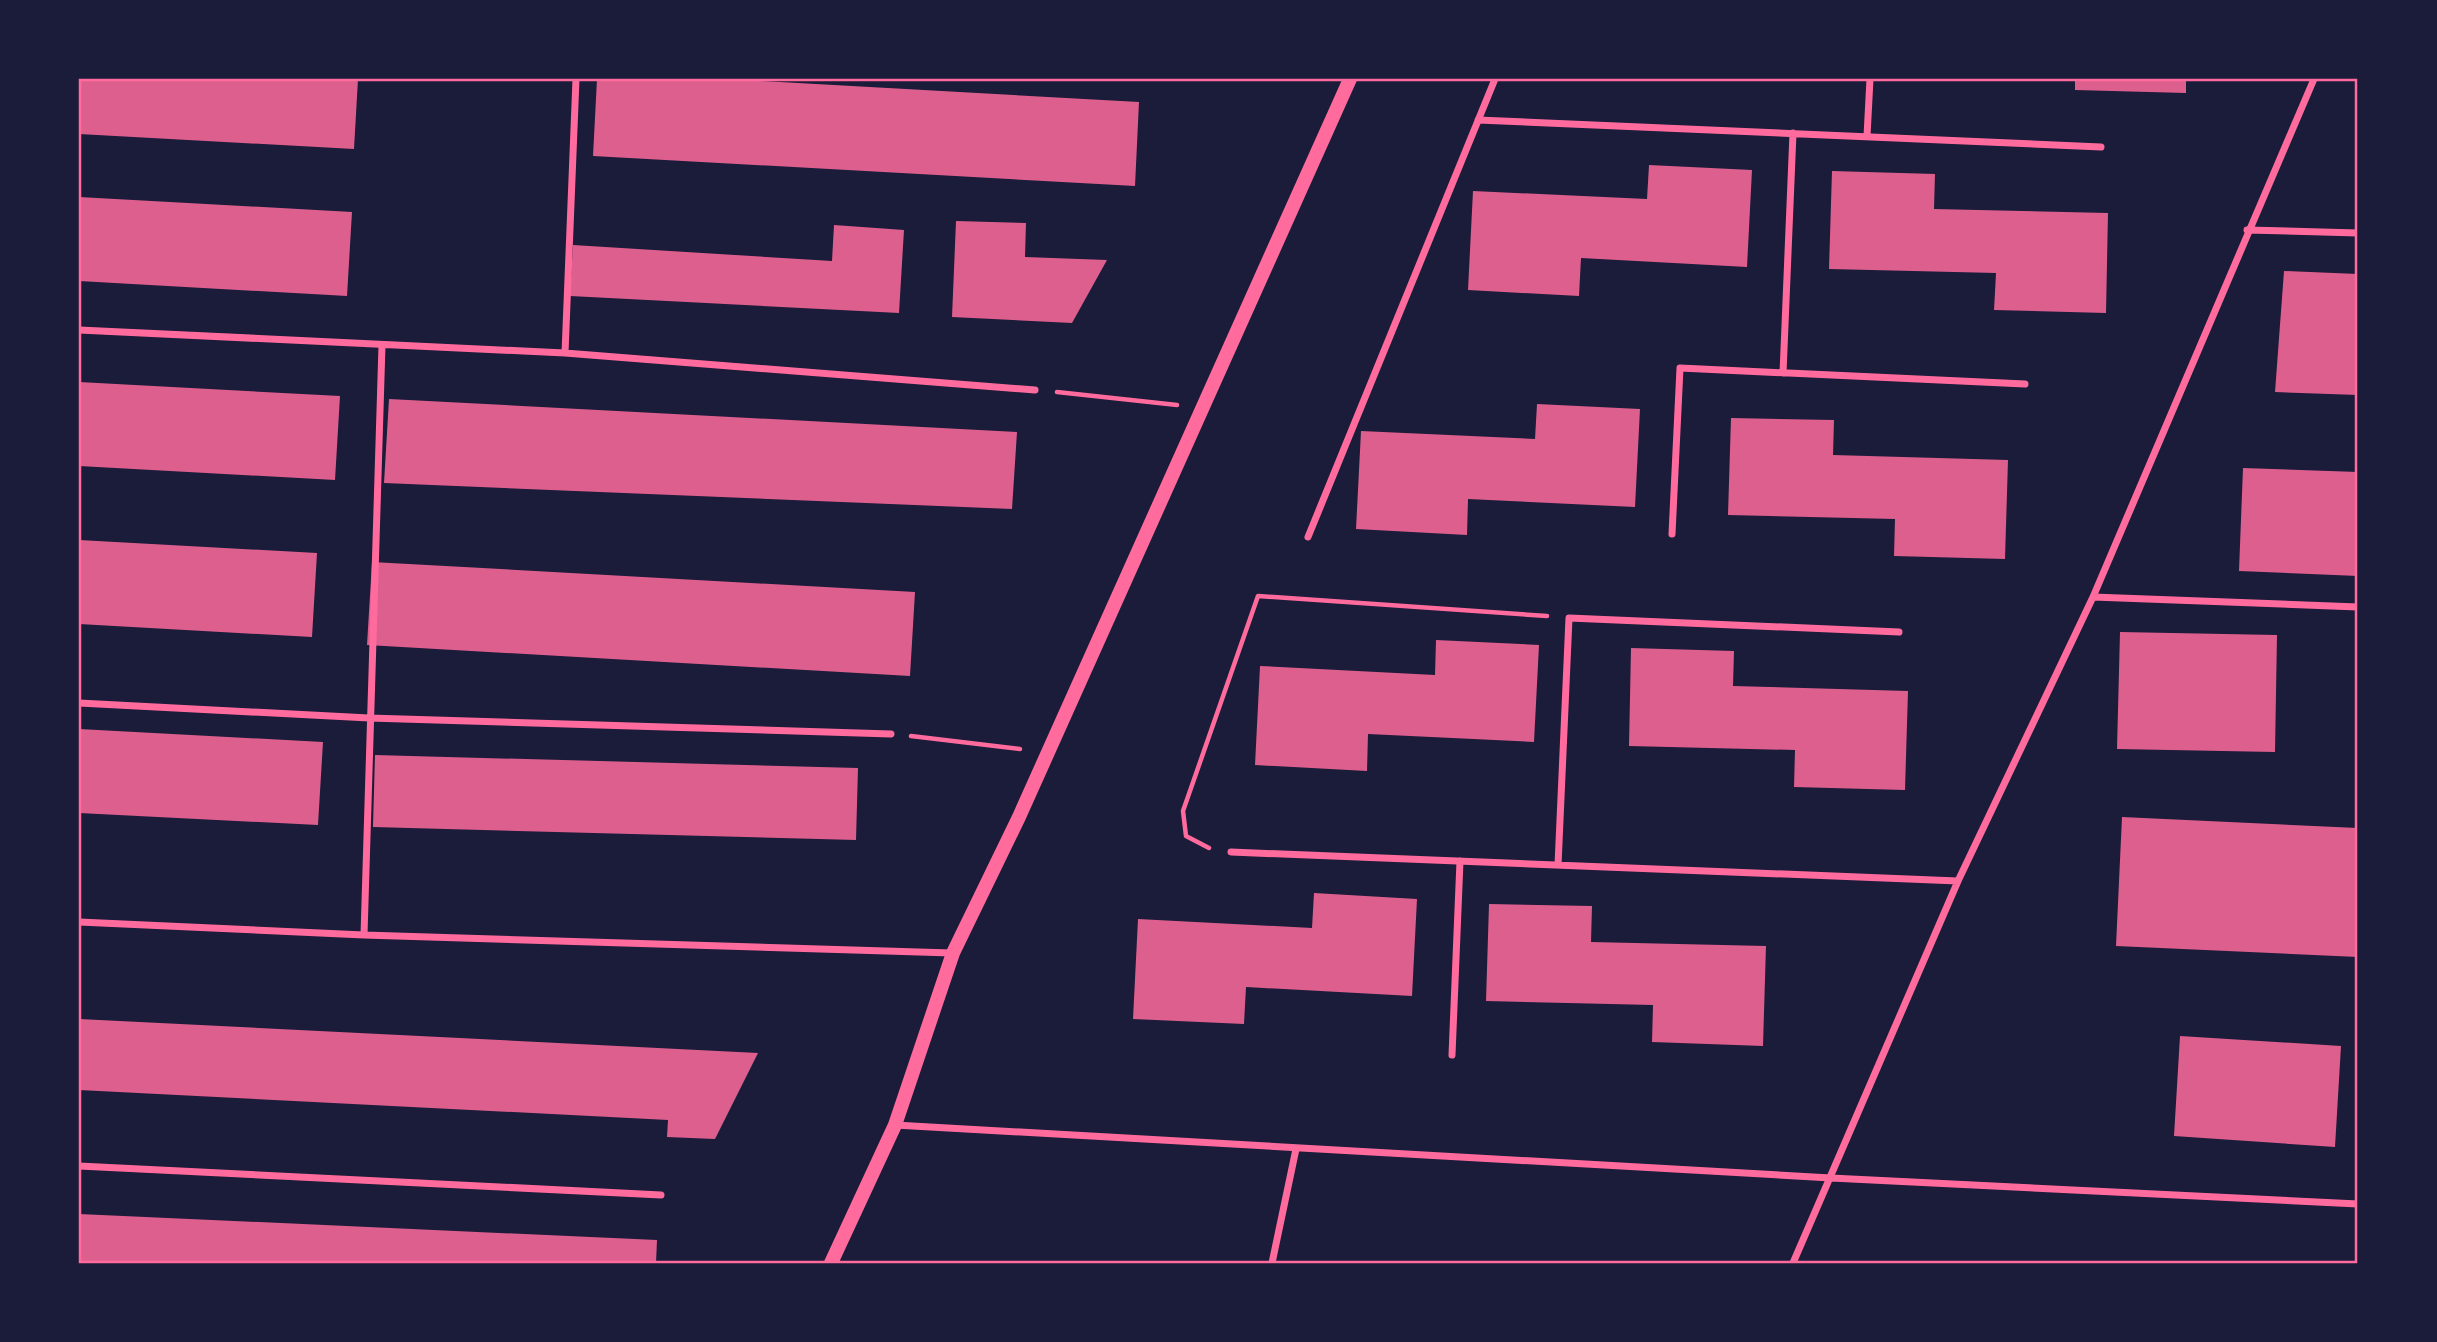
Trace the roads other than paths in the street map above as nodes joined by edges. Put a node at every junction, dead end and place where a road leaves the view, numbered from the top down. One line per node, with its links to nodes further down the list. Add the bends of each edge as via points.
1 (576, 79): 14 (street)
2 (1350, 79): 32 (main road, via 1019,817)
3 (1495, 79): 6 (street)
4 (1870, 79): 8 (street)
5 (2314, 79): 10 (street)
6 (1478, 120): 7 (street); 19 (street)
7 (1793, 133): 8 (street); 15 (street)
8 (1867, 136): 9 (street)
9 (2101, 147)
10 (2247, 230): 11 (street); 20 (street)
11 (2358, 233)
12 (79, 330): 13 (street)
13 (382, 345): 14 (street); 24 (street)
14 (565, 353): 17 (street)
15 (1783, 373): 16 (street); 18 (street, via 1681,368)
16 (2025, 384)
17 (1035, 390)
18 (1672, 534)
19 (1308, 537)
20 (2092, 597): 21 (street); 29 (street)
21 (2358, 607)
22 (1899, 632): 28 (street, via 1569,618)
23 (79, 704): 24 (street)
24 (369, 718): 25 (street); 31 (street)
25 (891, 734)
26 (1231, 852): 27 (street)
27 (1460, 861): 28 (street); 33 (street)
28 (1558, 865): 29 (street)
29 (1958, 881): 37 (street)
30 (79, 922): 31 (street)
31 (364, 935): 32 (street)
32 (953, 953): 34 (main road)
33 (1452, 1055)
34 (894, 1125): 35 (street); 40 (main road)
35 (1296, 1149): 37 (street); 41 (street)
36 (79, 1166): 38 (street)
37 (1832, 1178): 39 (street); 42 (street)
38 (661, 1195)
39 (2358, 1204)
40 (831, 1263)
41 (1272, 1263)
42 (1793, 1263)

